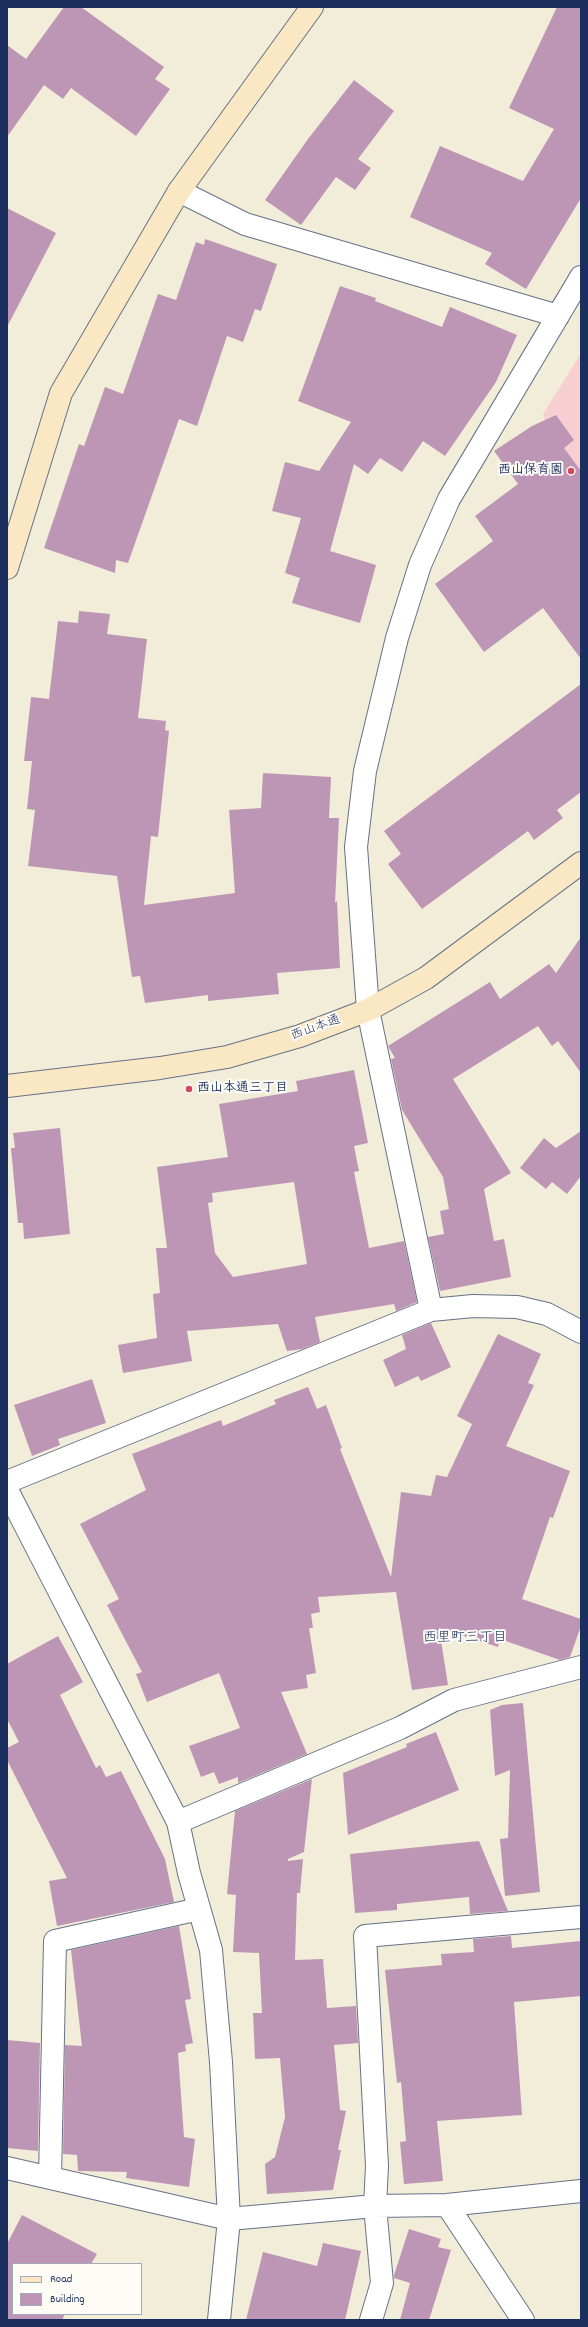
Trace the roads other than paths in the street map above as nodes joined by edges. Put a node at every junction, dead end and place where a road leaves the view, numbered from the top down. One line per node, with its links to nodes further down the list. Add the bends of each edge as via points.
1 (312, 7): 2 (street)
2 (179, 191): 4 (street, via 245,224); 5 (street, via 61,393)
3 (581, 278): 4 (street)
4 (558, 316): 7 (street, via 449,499 420,565 397,638 365,771 356,847)
5 (7, 568)
6 (581, 863): 7 (street, 西山本通, via 426,978)
7 (368, 1010): 8 (street, 西山本通, via 300,1036 227,1057 160,1068); 9 (street)
8 (7, 1086)
9 (431, 1310): 10 (street, via 472,1306 517,1307 547,1314); 11 (street)
10 (581, 1332)
11 (7, 1482)
12 (7, 1490): 14 (street)
13 (581, 1667): 14 (street, via 454,1700 400,1728)
14 (178, 1822): 15 (street)
15 (198, 1909): 18 (street, via 55,1941); 22 (street, via 211,1950 221,2062)
16 (581, 1917): 21 (street, via 365,1936 377,2166)
17 (7, 2168): 18 (street)
18 (50, 2178): 22 (street)
19 (581, 2191): 20 (street)
20 (447, 2205): 21 (street); 25 (street)
21 (374, 2206): 22 (street); 24 (street, via 382,2283)
22 (229, 2219): 23 (street)
23 (219, 2320)
24 (371, 2320)
25 (523, 2320)

